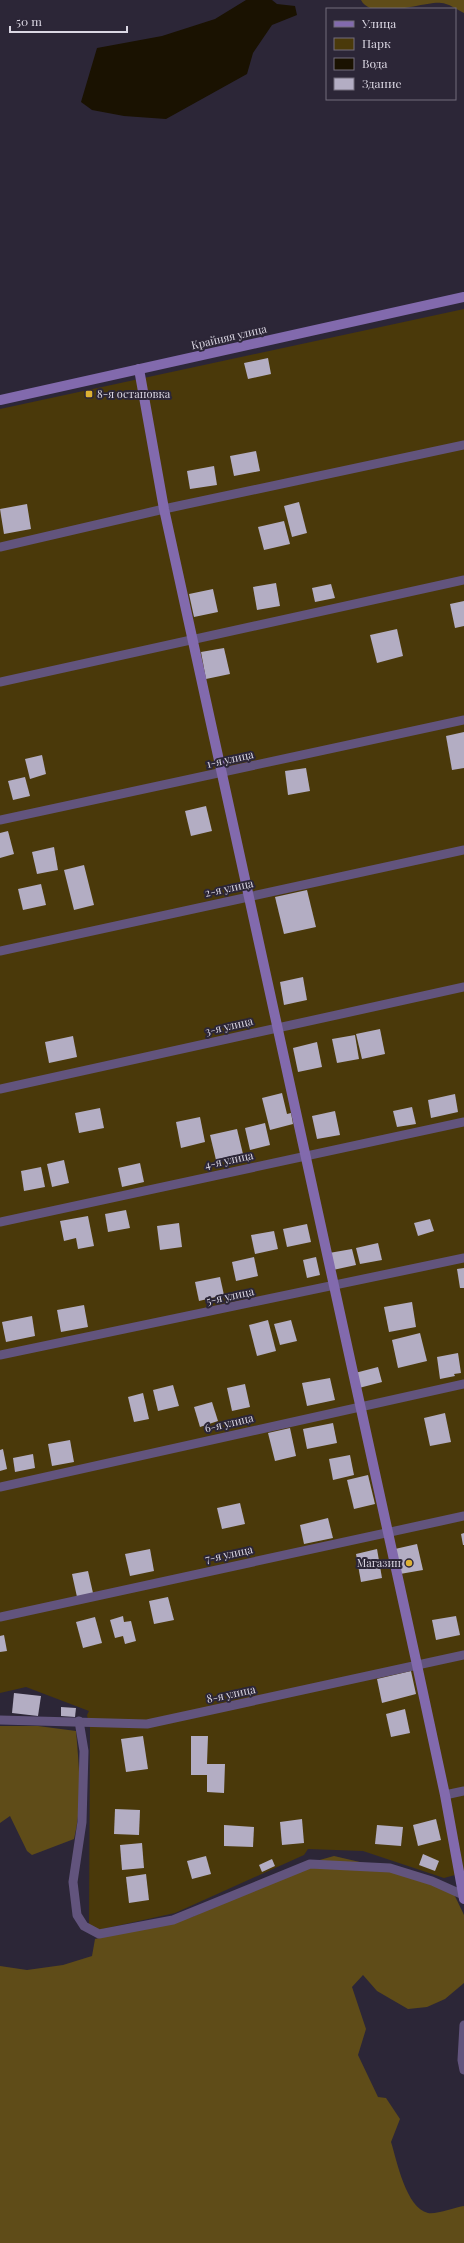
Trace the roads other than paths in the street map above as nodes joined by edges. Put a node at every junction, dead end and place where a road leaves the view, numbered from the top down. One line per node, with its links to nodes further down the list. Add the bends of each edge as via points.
1 (464, 297): 2 (street, Крайняя улица)
2 (139, 369): 3 (street, Крайняя улица); 5 (street)
3 (0, 400)
4 (464, 445): 5 (lane)
5 (164, 509): 6 (lane); 8 (street)
6 (0, 547)
7 (464, 580): 8 (lane)
8 (193, 639): 9 (lane); 11 (street)
9 (0, 682)
10 (464, 720): 11 (lane, 1-я улица)
11 (221, 773): 12 (lane, 1-я улица); 14 (street)
12 (0, 820)
13 (464, 850): 14 (lane, 2-я улица)
14 (248, 896): 15 (lane, 2-я улица); 17 (street)
15 (0, 951)
16 (464, 986): 17 (lane, 3-я улица)
17 (276, 1028): 18 (lane, 3-я улица); 20 (street)
18 (0, 1089)
19 (464, 1122): 20 (lane, 4-я улица)
20 (306, 1156): 21 (lane, 4-я улица); 23 (street)
21 (0, 1222)
22 (464, 1258): 23 (lane, 5-я улица)
23 (334, 1286): 24 (lane, 5-я улица); 26 (street)
24 (0, 1355)
25 (464, 1384): 26 (lane, 6-я улица)
26 (360, 1406): 27 (lane, 6-я улица); 29 (street)
27 (0, 1487)
28 (464, 1516): 29 (lane, 7-я улица)
29 (386, 1532): 30 (lane, 7-я улица); 32 (street)
30 (0, 1617)
31 (464, 1655): 32 (lane, 8-я улица)
32 (417, 1665): 34 (lane, 8-я улица, via 147,1724); 36 (street)
33 (0, 1720): 34 (lane, 8-я улица)
34 (79, 1722): 37 (lane, via 84,1751 82,1822 73,1882 78,1915 84,1926 99,1934 173,1920 310,1864 390,1868 432,1881)
35 (464, 1791): 36 (lane)
36 (445, 1795): 37 (street)
37 (463, 1897)
38 (464, 2025): 39 (lane)
39 (464, 2070)

